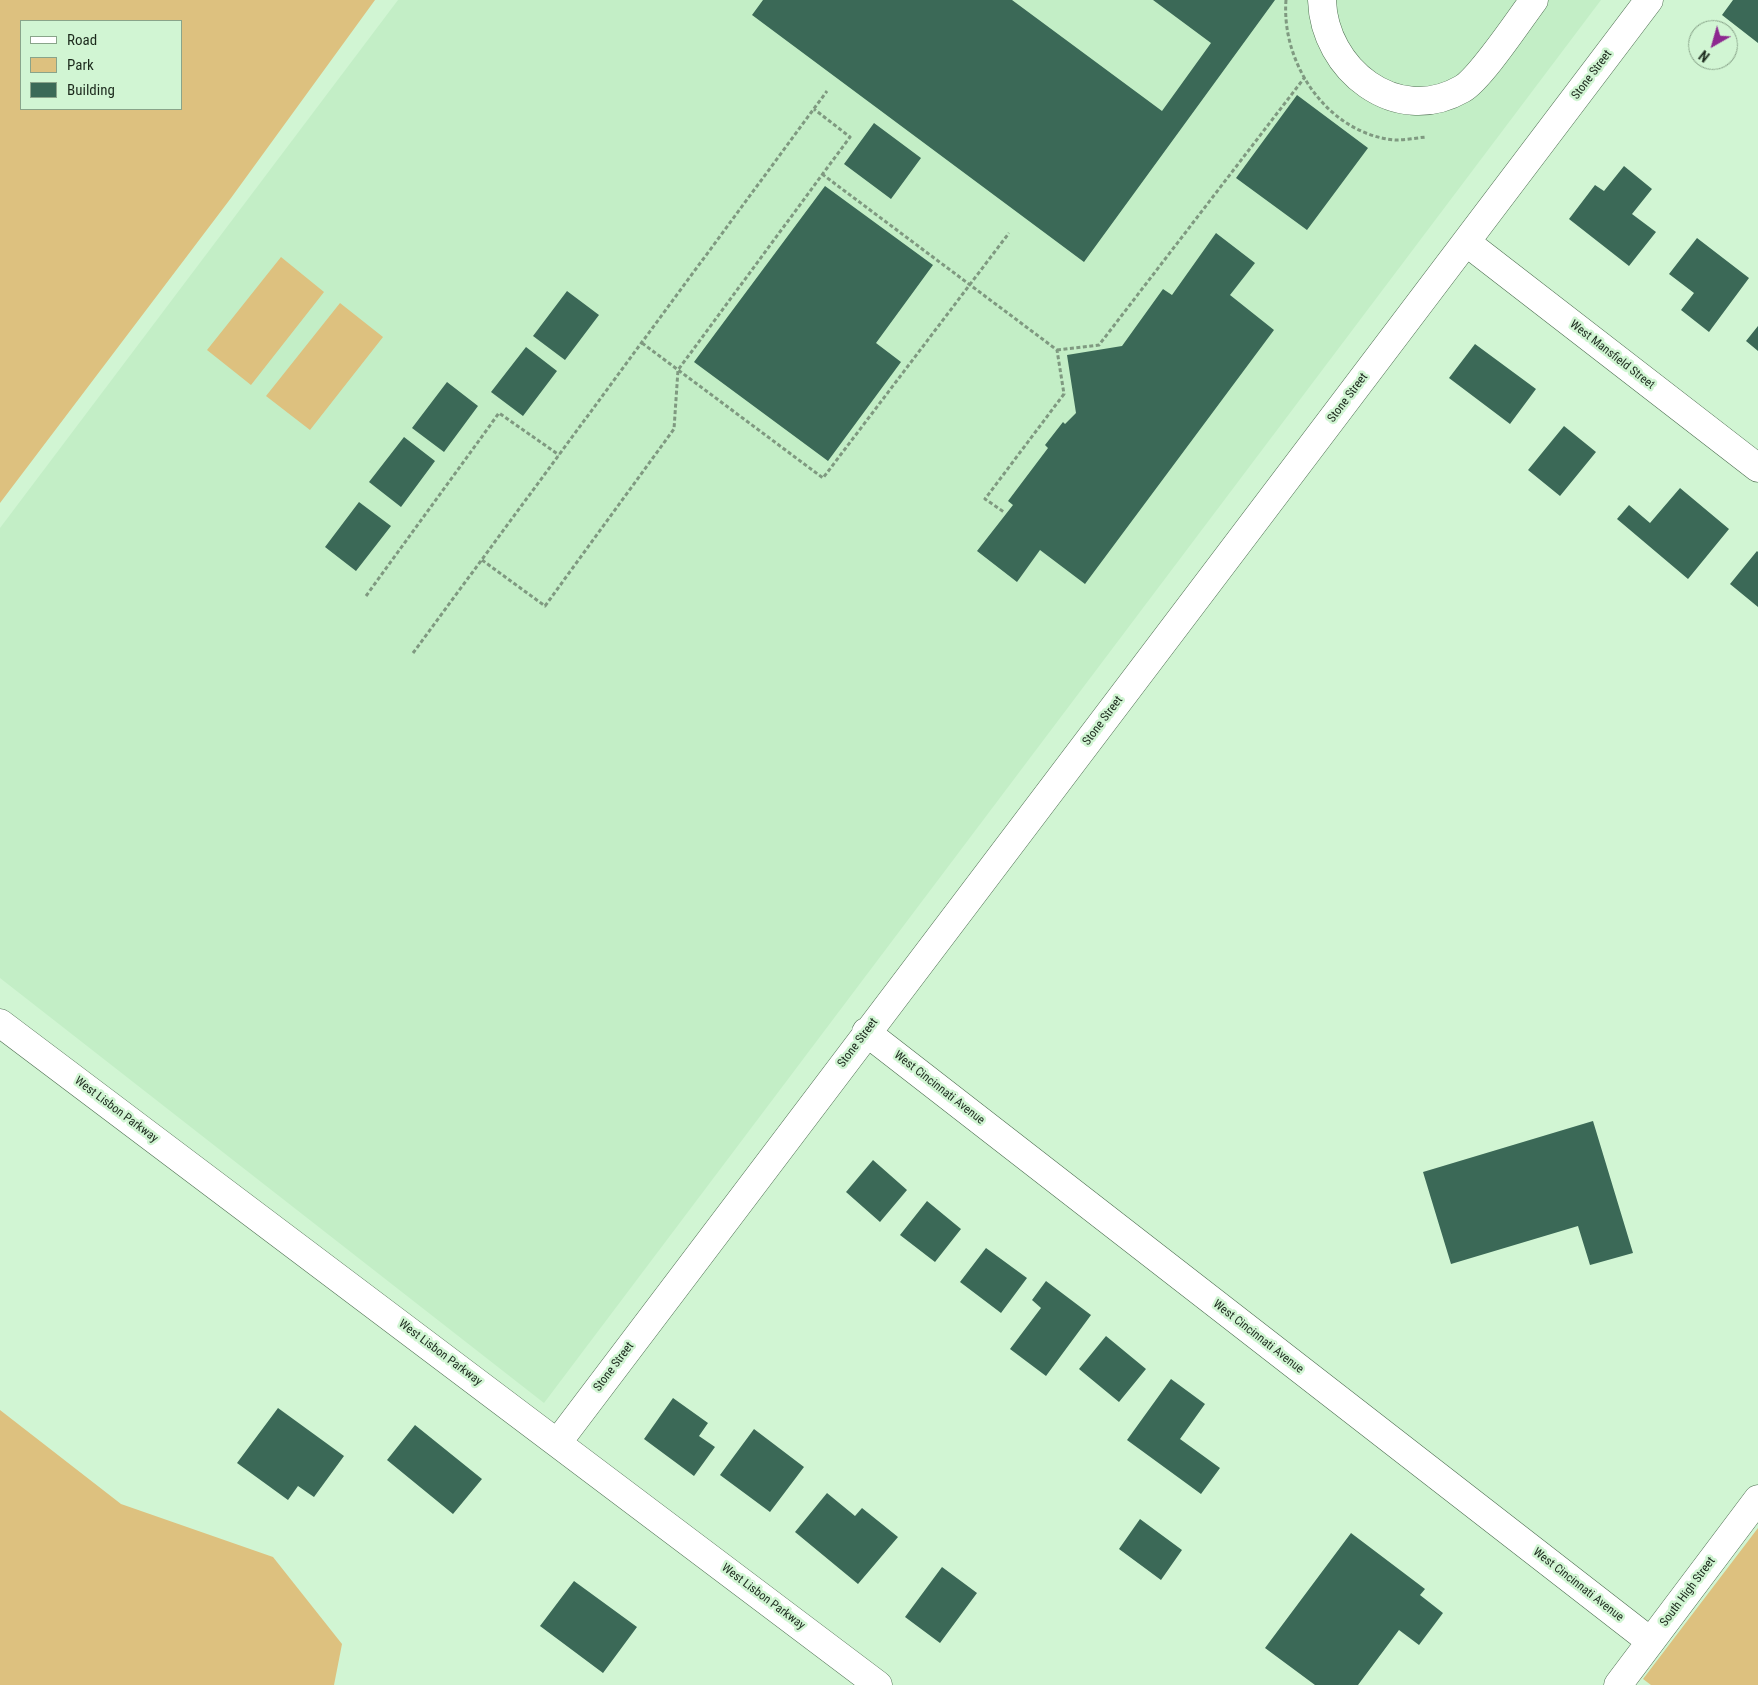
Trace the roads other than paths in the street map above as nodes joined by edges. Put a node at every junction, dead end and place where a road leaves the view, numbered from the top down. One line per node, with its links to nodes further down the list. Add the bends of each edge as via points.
1 (1322, 0): 2 (street, via 1328,36 1338,56 1354,76 1390,96 1426,101 1463,89)
2 (1534, 0)
3 (1649, 0): 4 (street, Stone Street)
4 (1466, 242): 5 (street, West Mansfield Street); 7 (street, Stone Street)
5 (1758, 468)
6 (0, 1023): 8 (street, West Lisbon Parkway)
7 (866, 1032): 8 (street, Stone Street); 10 (street, West Cincinnati Avenue)
8 (558, 1442): 11 (street, West Lisbon Parkway)
9 (1758, 1499): 10 (street, South High Street)
10 (1650, 1641): 12 (street, South High Street)
11 (878, 1685)
12 (1618, 1685)

